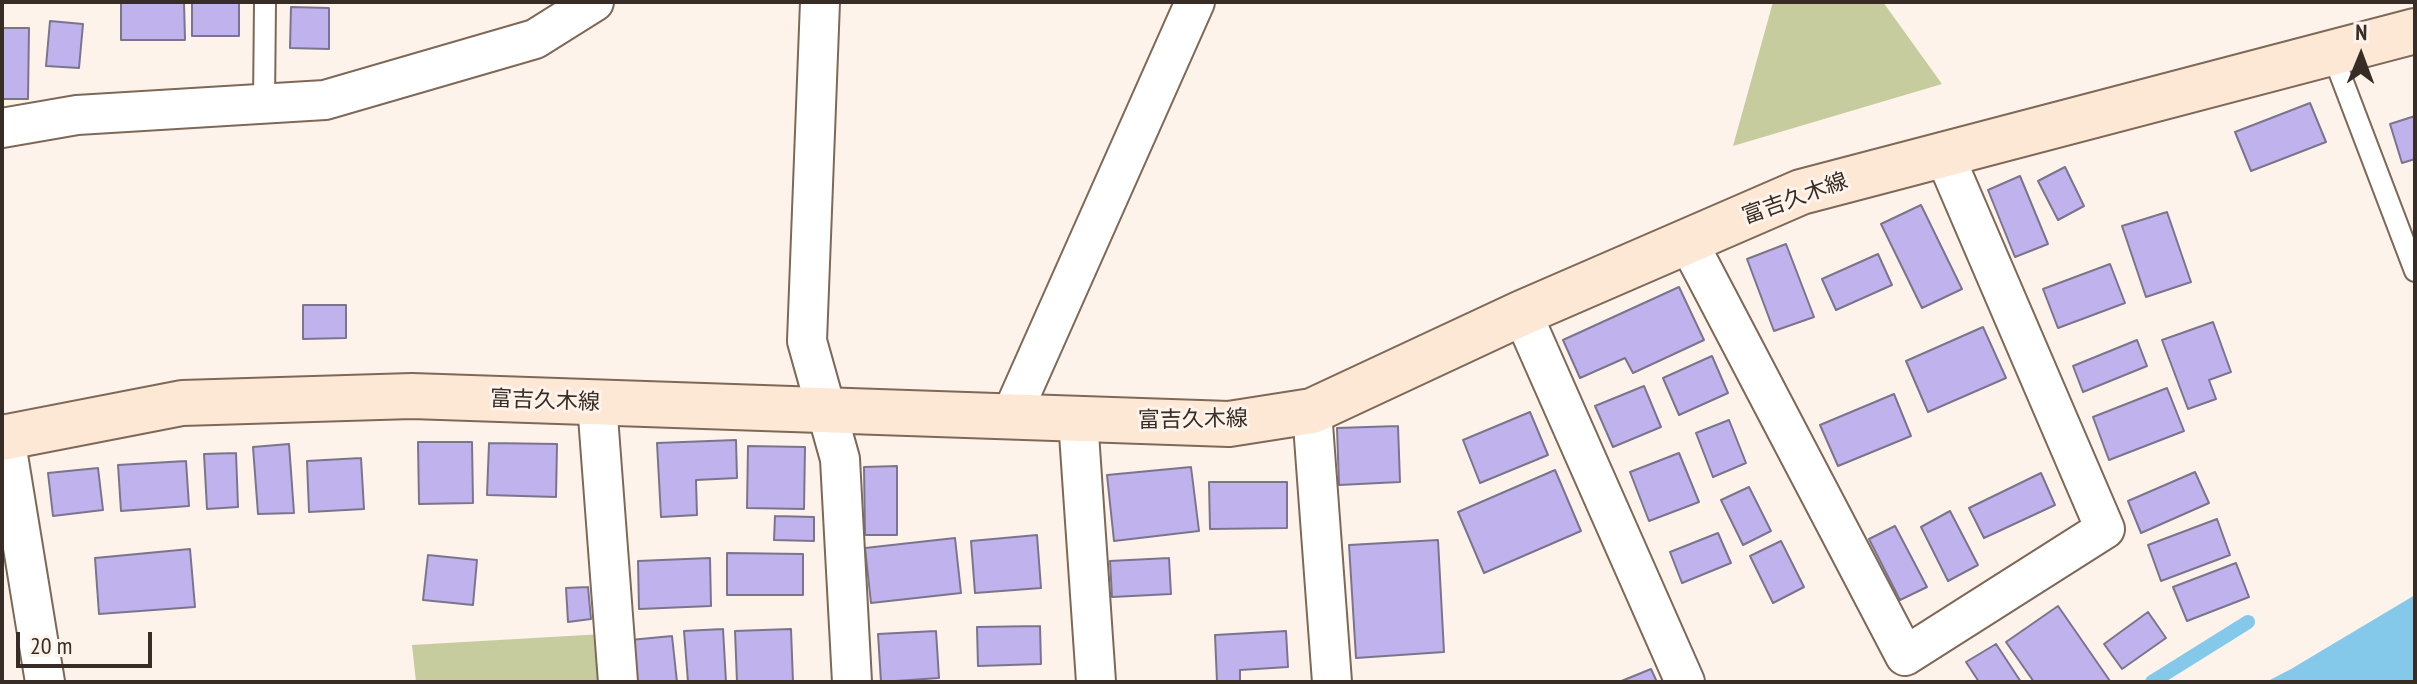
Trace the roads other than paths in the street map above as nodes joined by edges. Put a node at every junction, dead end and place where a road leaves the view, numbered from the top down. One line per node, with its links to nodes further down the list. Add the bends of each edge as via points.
1 (265, 2): 7 (lane)
2 (594, 2): 7 (street, via 535,39 471,60 325,100)
3 (820, 2): 14 (street, via 807,341)
4 (1195, 2): 16 (street)
5 (2415, 31): 6 (main road, 富吉久木線)
6 (2332, 53): 9 (main road, 富吉久木線); 11 (lane)
7 (264, 103): 8 (street, via 77,115)
8 (2, 128)
9 (1943, 152): 10 (main road, 富吉久木線, via 1801,192); 10 (street, via 2105,529 1905,656)
10 (1687, 240): 12 (main road, 富吉久木線)
11 (2415, 271)
12 (1522, 313): 15 (main road, 富吉久木線); 24 (street)
13 (597, 403): 14 (main road, 富吉久木線); 18 (main road, 富吉久木線, via 412,396 182,403); 20 (street)
14 (826, 410): 16 (main road, 富吉久木線); 21 (street, via 840,459)
15 (1312, 411): 17 (main road, 富吉久木線, via 1229,424); 23 (street)
16 (1011, 416): 17 (main road, 富吉久木線)
17 (1078, 419): 22 (street)
18 (3, 437): 19 (street)
19 (45, 682)
20 (618, 682)
21 (852, 682)
22 (1096, 682)
23 (1332, 682)
24 (1685, 682)

